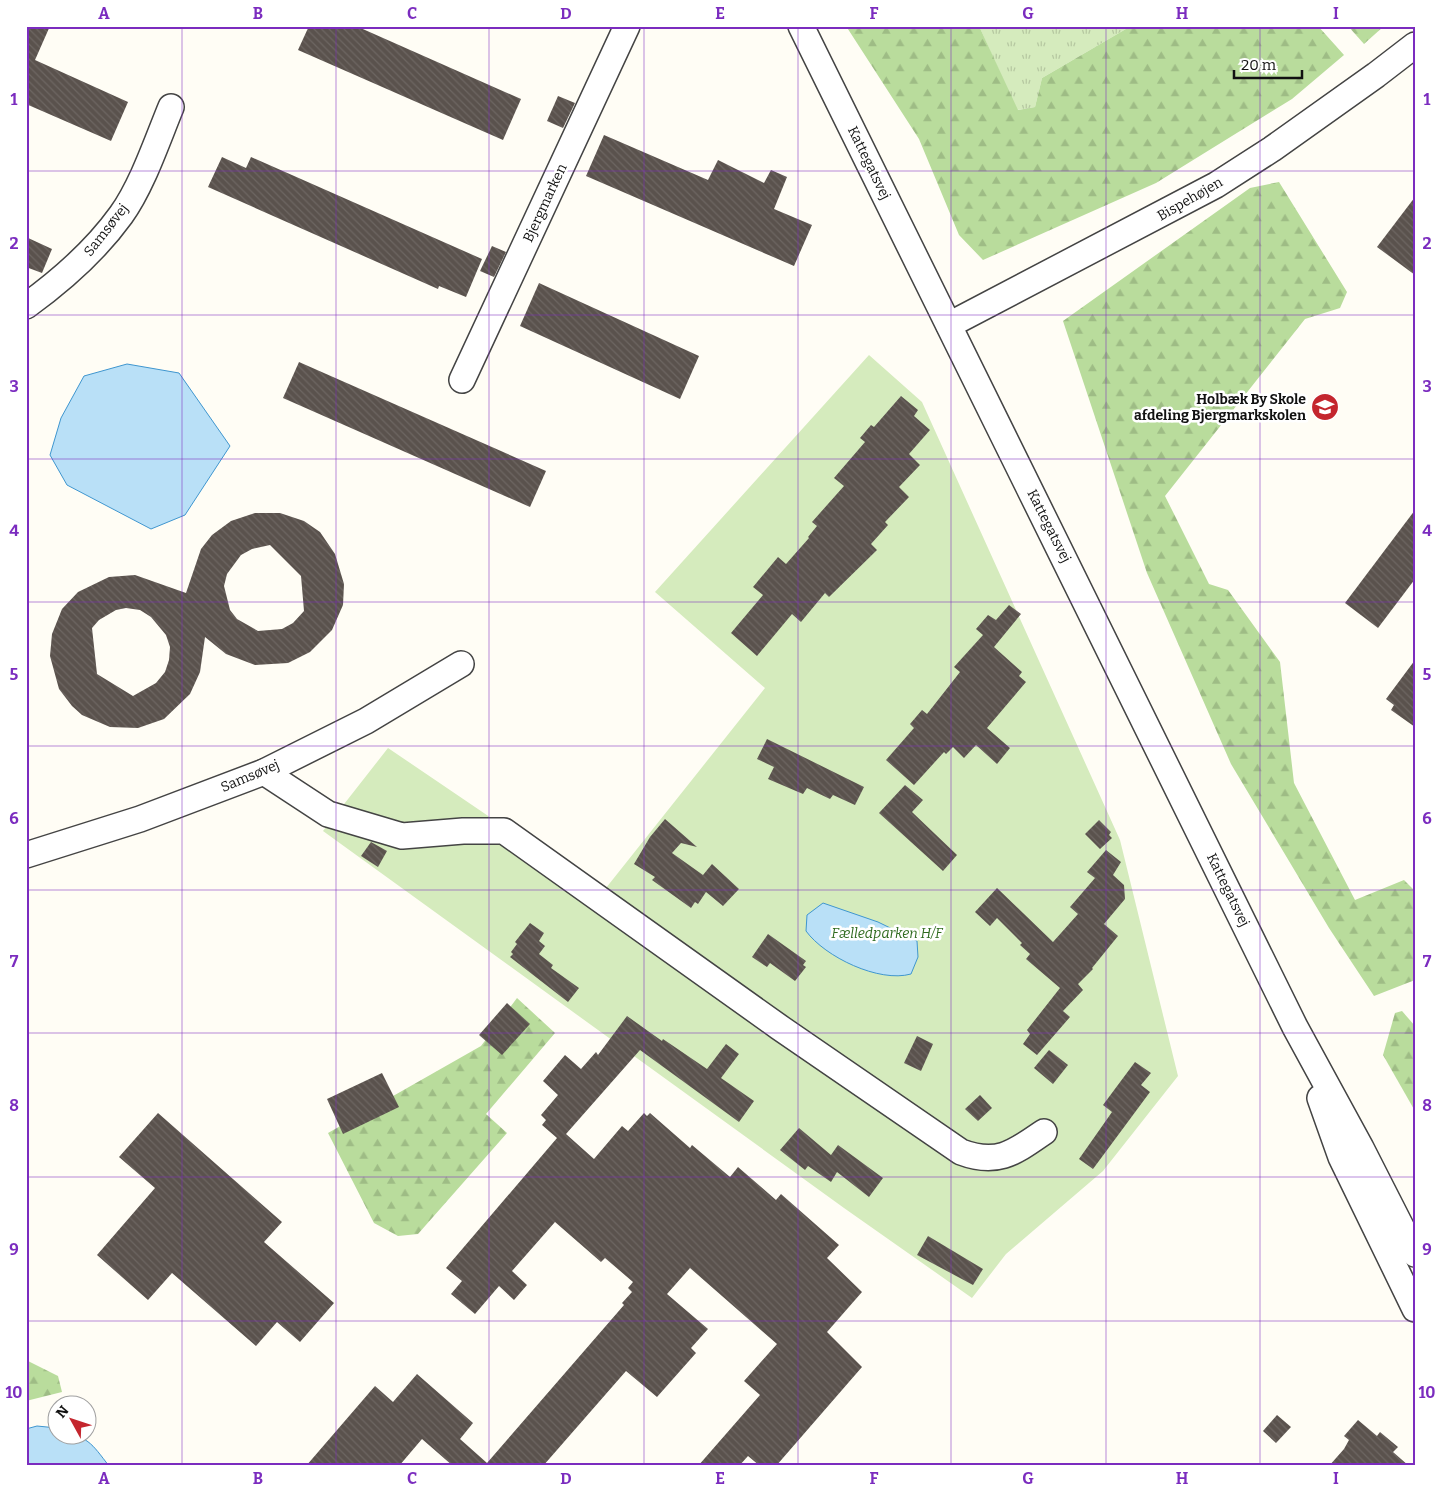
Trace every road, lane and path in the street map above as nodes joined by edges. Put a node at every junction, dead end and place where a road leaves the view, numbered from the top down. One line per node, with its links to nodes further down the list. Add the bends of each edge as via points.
1 (627, 26): 7 (street, Bjergmarken)
2 (801, 26): 6 (street, Kattegatsvej)
3 (1415, 45): 6 (street, Bispehøjen, via 1216,185)
4 (171, 107): 5 (street, Samsøvej, via 153,155 122,214 89,254)
5 (26, 306)
6 (949, 325): 11 (street, Kattegatsvej)
7 (462, 380)
8 (460, 664): 9 (street, Samsøvej, via 366,722)
9 (264, 772): 10 (street, Samsøvej, via 149,816); 12 (street, via 328,814 402,836 504,830 779,1027 961,1152 990,1158 1005,1156)
10 (26, 855)
11 (1295, 1027): 13 (street, Kattegatsvej); 14 (street, Kattegatsvej, via 1341,1157)
12 (1044, 1132)
13 (1415, 1254)
14 (1415, 1309)

